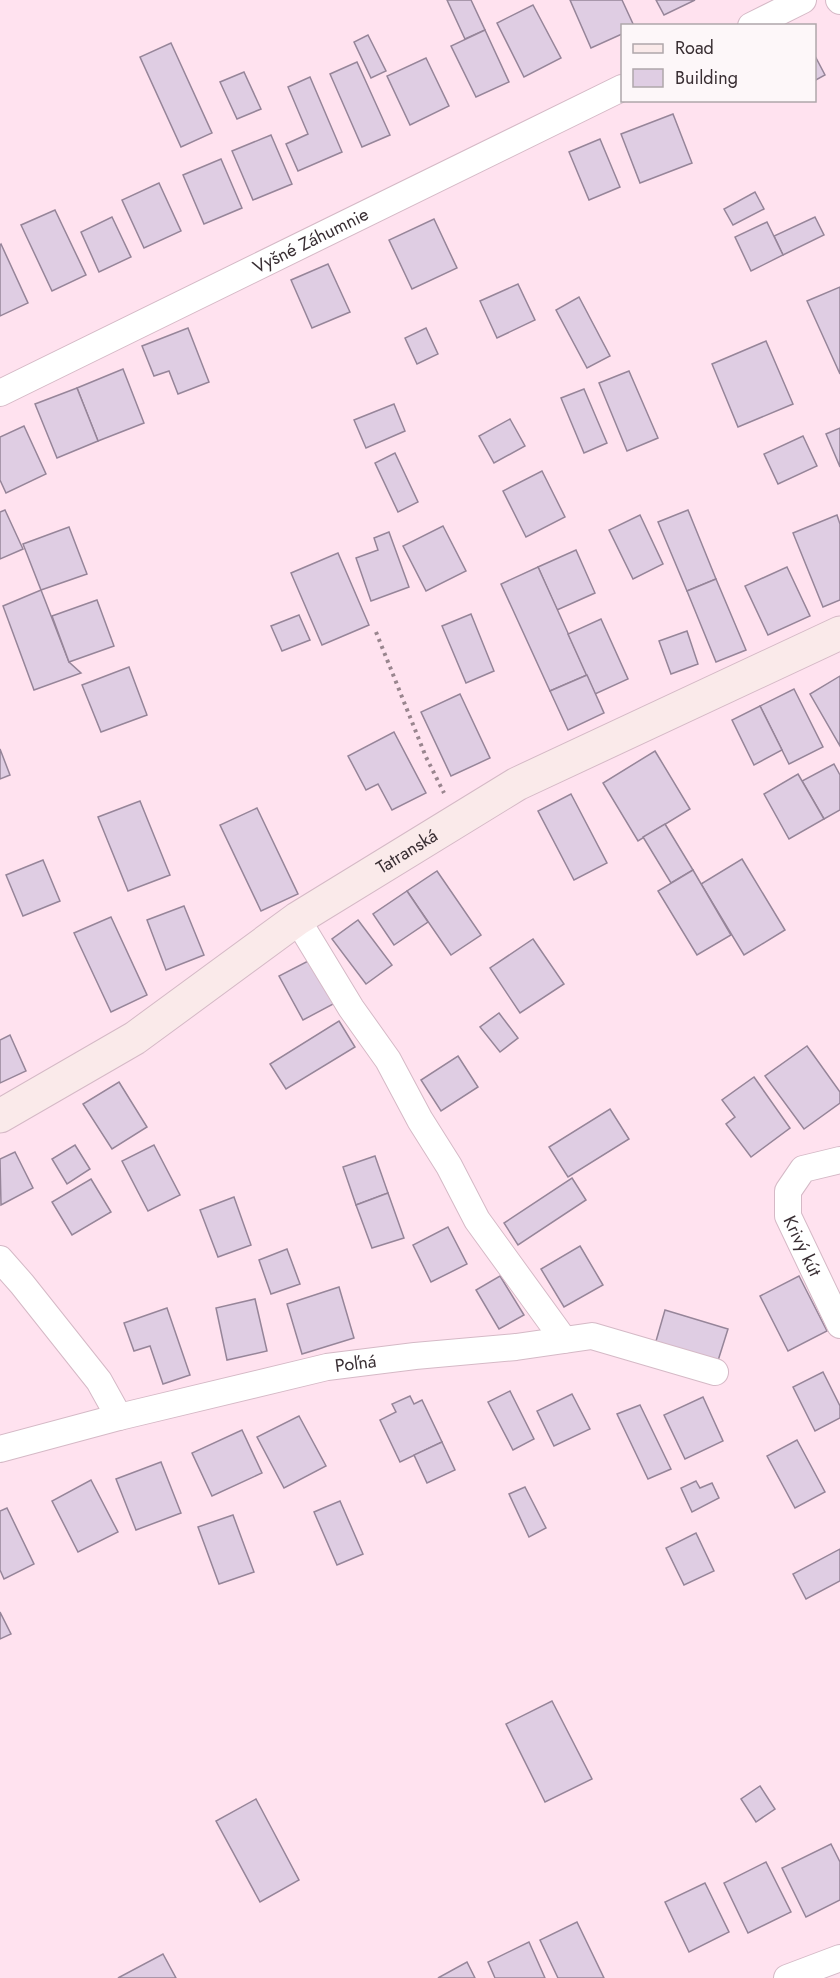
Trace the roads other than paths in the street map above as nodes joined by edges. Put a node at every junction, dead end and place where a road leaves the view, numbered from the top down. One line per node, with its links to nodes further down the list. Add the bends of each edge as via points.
1 (803, 0): 2 (street)
2 (755, 24)
3 (621, 88): 4 (street, Vyšné Záhumnie)
4 (0, 393)
5 (840, 633): 6 (street, Tatranská, via 518,784)
6 (297, 919): 7 (street, Tatranská, via 135,1038); 11 (street, via 388,1060 477,1220)
7 (0, 1116)
8 (840, 1160): 10 (street, Krivý kút, via 803,1169 788,1191 788,1216)
9 (0, 1260): 13 (street, via 99,1381)
10 (840, 1325)
11 (564, 1340): 12 (street, Poľná, via 592,1336); 13 (street, Poľná, via 327,1367)
12 (715, 1372)
13 (119, 1417): 14 (street, Poľná)
14 (0, 1449)
15 (840, 1958): 16 (street)
16 (787, 1978)

